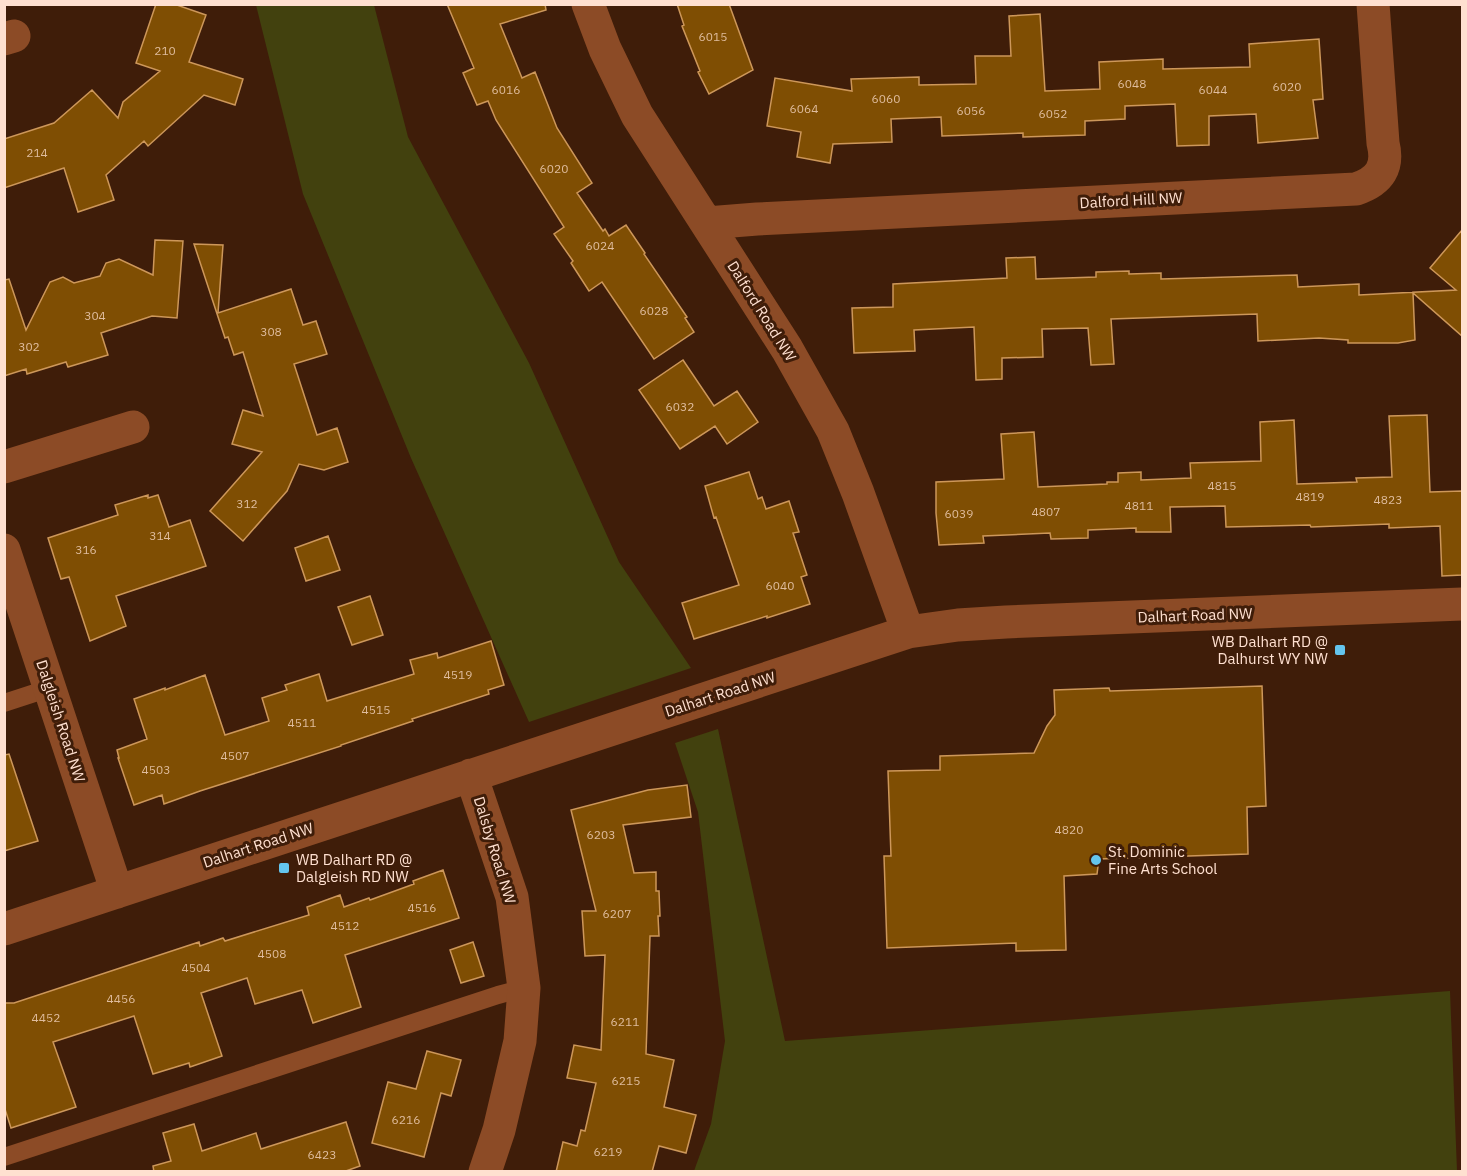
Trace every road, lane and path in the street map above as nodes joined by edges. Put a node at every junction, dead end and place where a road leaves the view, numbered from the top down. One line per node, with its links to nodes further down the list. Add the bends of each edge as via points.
1 (588, 4): 3 (street, Dalford Road NW, via 637,115)
2 (1373, 4): 3 (street, Dalford Hill NW, via 1385,161 1377,178 1356,189)
3 (707, 223): 8 (street, Dalford Road NW, via 787,349 833,431)
4 (133, 427): 5 (street)
5 (4, 467)
6 (4, 550): 9 (street, Dalgleish Road NW)
7 (1462, 604): 8 (street, Dalhart Road NW, via 994,623)
8 (908, 632): 11 (street, Dalhart Road NW)
9 (50, 688): 10 (lane); 12 (street, Dalgleish Road NW)
10 (4, 703)
11 (471, 775): 12 (street, Dalhart Road NW); 14 (street, Dalsby Road NW, via 512,897)
12 (117, 892): 13 (street, Dalhart Road NW)
13 (4, 929)
14 (524, 988): 15 (lane); 16 (street, Dalsby Road NW, via 520,1041)
15 (4, 1157)
16 (485, 1172)

